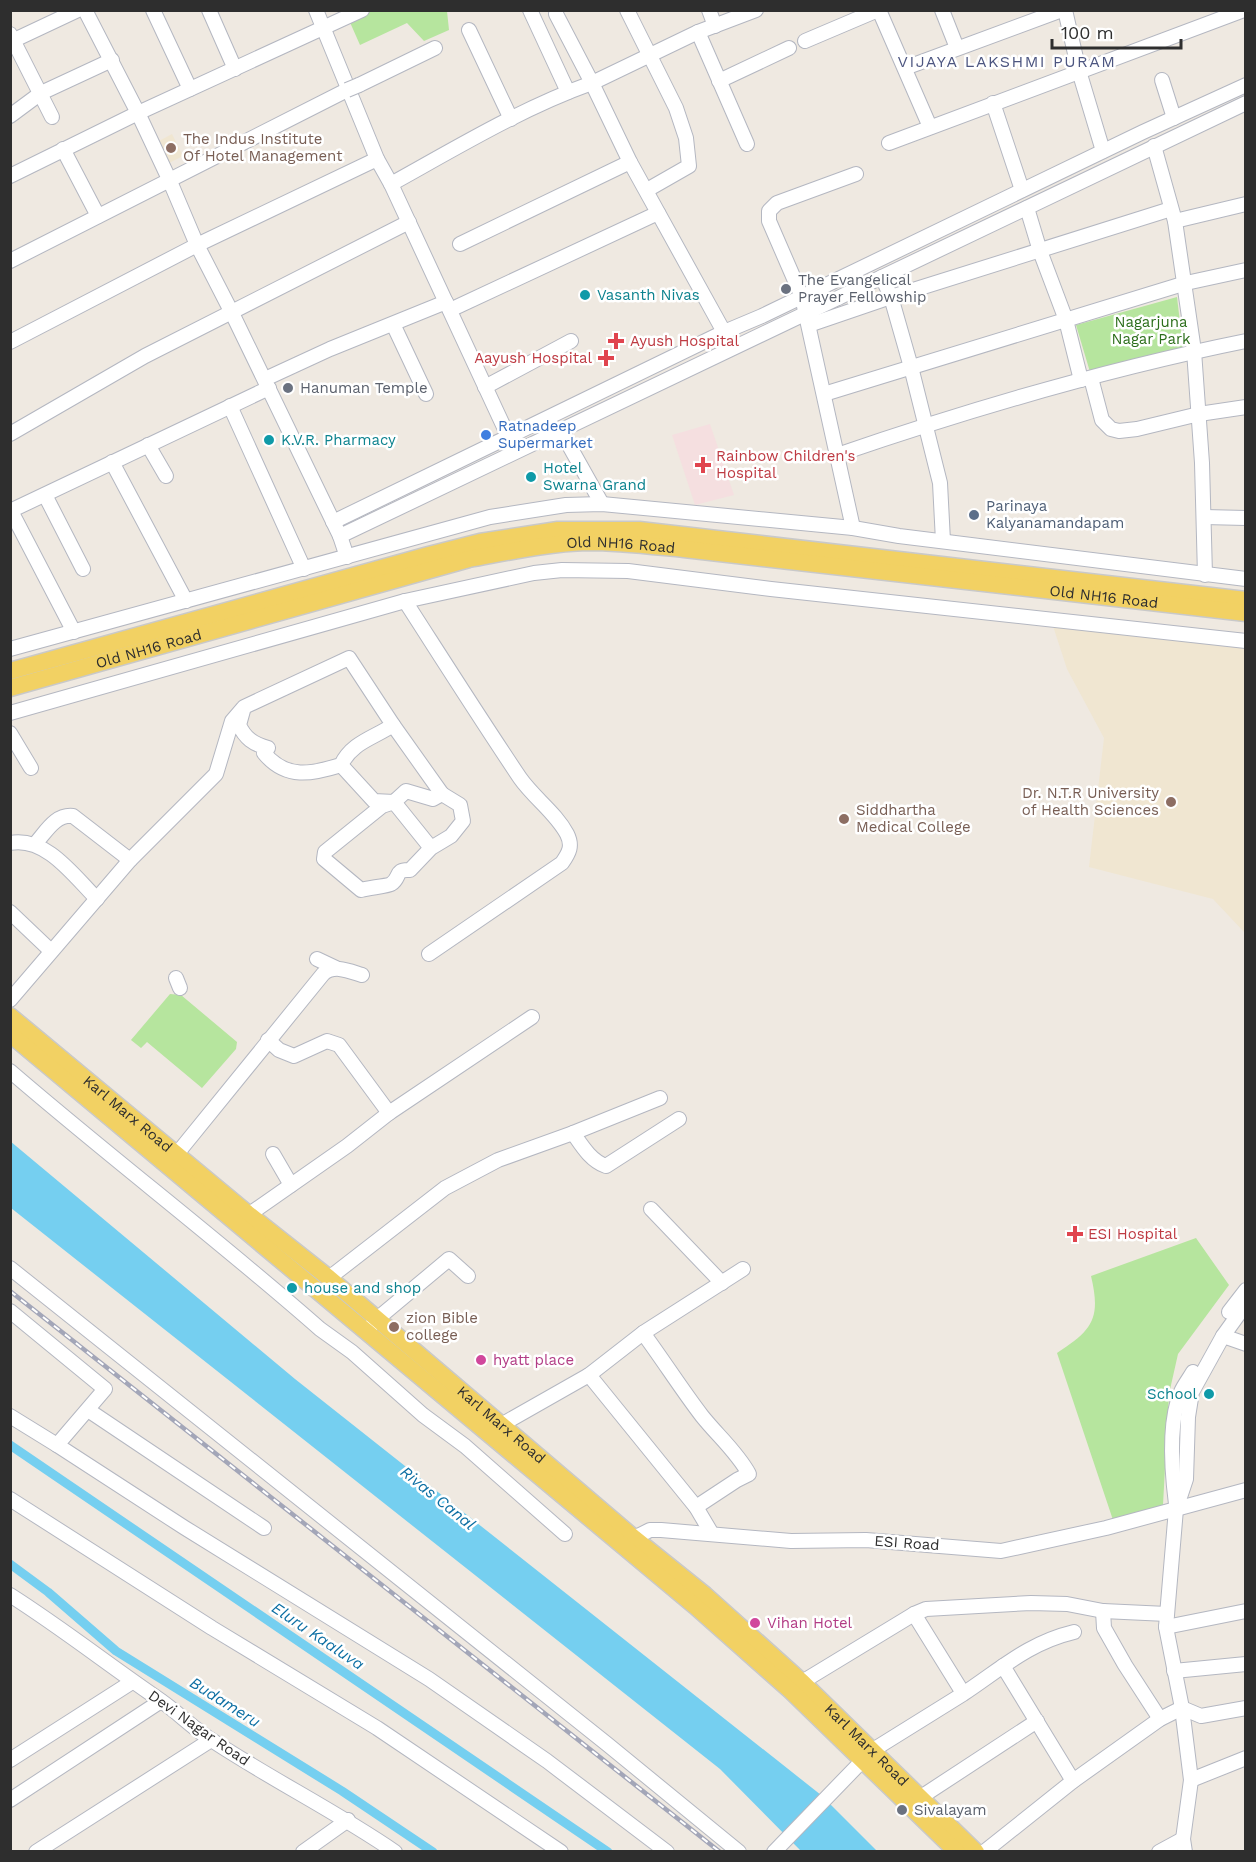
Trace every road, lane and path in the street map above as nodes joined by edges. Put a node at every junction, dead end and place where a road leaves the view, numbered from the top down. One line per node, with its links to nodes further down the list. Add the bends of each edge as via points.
1 (78, 10): 20 (street)
2 (85, 10): 26 (street)
3 (153, 10): 35 (street)
4 (209, 10): 28 (street)
5 (316, 10): 16 (street)
6 (362, 10): 16 (street)
7 (530, 10): 36 (street)
8 (627, 10): 25 (street)
9 (709, 10): 17 (street)
10 (756, 10): 17 (street)
11 (878, 10): 21 (street); 27 (street)
12 (942, 10): 24 (street)
13 (1064, 10): 24 (street); 29 (street)
14 (1244, 10): 29 (street)
15 (556, 14): 32 (street)
16 (329, 26): 28 (street); 34 (street)
17 (715, 26): 19 (street)
18 (469, 30): 44 (street)
19 (698, 32): 25 (street); 31 (street)
20 (12, 39): 37 (street)
21 (805, 41)
22 (435, 48): 34 (street)
23 (789, 48): 31 (street)
24 (957, 48): 27 (street)
25 (650, 55): 32 (street); 57 (street, via 676,108 686,138 688,166)
26 (112, 60): 37 (street); 40 (street)
27 (905, 68): 45 (street)
28 (235, 69): 35 (street)
29 (1079, 71): 38 (street); 50 (street)
30 (1162, 80): 43 (street)
31 (719, 81): 47 (street)
32 (592, 83): 36 (street); 52 (street)
33 (1245, 85): 43 (street)
34 (352, 88): 51 (street); 55 (street)
35 (190, 90): 40 (street)
36 (567, 92): 44 (street)
37 (41, 93): 41 (street); 42 (street)
38 (993, 103): 45 (street); 58 (street)
39 (1245, 103): 48 (street)
40 (138, 113): 49 (street); 55 (street)
41 (10, 116)
42 (52, 117)
43 (1174, 118): 50 (street)
44 (511, 119): 56 (street)
45 (930, 127): 46 (street)
46 (889, 143)
47 (747, 144)
48 (1154, 146): 60 (street); 62 (street)
49 (63, 149): 54 (street); 63 (street)
50 (1103, 151): 58 (street)
51 (377, 159): 56 (street); 66 (street)
52 (630, 162): 57 (street); 65 (street)
53 (856, 174): 72 (street, via 777,203 769,211 769,220)
54 (10, 176)
55 (169, 179): 63 (street); 66 (street)
56 (398, 180): 64 (street)
57 (647, 190): 61 (street)
58 (1022, 190): 72 (street)
59 (1245, 204): 62 (street)
60 (1027, 208): 67 (street); 70 (street)
61 (658, 213): 74 (street); 79 (street)
62 (1173, 214): 67 (street); 71 (street)
63 (98, 216): 68 (street)
64 (409, 222): 74 (street); 75 (street)
65 (460, 244)
66 (197, 245): 75 (street); 82 (street)
67 (1040, 251): 73 (street); 77 (street)
68 (10, 261)
69 (1245, 270): 71 (street)
70 (882, 277): 73 (street); 76 (street)
71 (1185, 283): 77 (street); 83 (street)
72 (802, 297): 76 (street); 79 (street)
73 (891, 297): 76 (street); 84 (street)
74 (448, 306): 78 (street); 87 (street)
75 (232, 313): 86 (street); 96 (street, via 145,356)
76 (807, 319): 89 (street); 95 (street)
77 (1066, 320): 84 (street); 85 (street)
78 (393, 324): 86 (street, via 330,349); 88 (street)
79 (724, 332): 92 (street)
80 (571, 340): 87 (street)
81 (1245, 341): 83 (street)
82 (10, 342)
83 (1194, 351): 85 (street); 93 (street)
84 (911, 367): 89 (street); 94 (street)
85 (1086, 379): 93 (street, via 1102,420 1111,429 1137,429); 94 (street)
86 (267, 384): 90 (street); 107 (street)
87 (485, 387): 97 (street)
88 (426, 394)
89 (824, 394): 99 (street)
90 (230, 406): 98 (street); 113 (street)
91 (1245, 407): 93 (street)
92 (565, 411): 95 (street); 97 (street)
93 (1199, 414): 105 (street)
94 (926, 425): 99 (street); 110 (street, via 940,483)
95 (566, 428): 103 (street); 109 (street)
96 (10, 434)
97 (509, 438): 107 (street)
98 (148, 445): 100 (street); 101 (street)
99 (837, 455): 108 (street)
100 (112, 462): 102 (street); 117 (street)
101 (166, 476)
102 (45, 495): 104 (street); 112 (street)
103 (602, 504): 108 (street); 111 (street, via 566,505 490,517)
104 (11, 511): 120 (street)
105 (1204, 517): 106 (street); 114 (street)
106 (1245, 518)
107 (333, 522): 109 (street)
108 (853, 528): 110 (street)
109 (340, 536): 111 (street)
110 (943, 541): 114 (street)
111 (347, 557): 113 (street)
112 (83, 569)
113 (304, 569): 117 (street)
114 (1205, 575): 115 (street)
115 (1245, 579)
116 (1245, 600): 123 (main road, Old NH16 Road, via 658,532 558,530 480,542 425,556)
117 (186, 601): 120 (street)
118 (405, 601): 121 (street, via 534,573 628,571); 126 (street); 140 (street, via 522,781 552,814 571,845 562,863)
119 (1245, 613): 124 (main road, Old NH16 Road, via 684,549 587,542 538,546 469,559)
120 (74, 632): 122 (street)
121 (1245, 641)
122 (10, 649)
123 (10, 671)
124 (10, 687)
125 (244, 707): 127 (street, via 349,658); 129 (street, via 239,724 244,737 268,748 264,753 283,770 308,774); 136 (street, via 232,720 216,774)
126 (10, 713)
127 (393, 725): 129 (street, via 363,740 346,754); 131 (street)
128 (10, 733): 130 (street)
129 (341, 765): 132 (street, via 374,801)
130 (32, 768)
131 (442, 794): 132 (street, via 433,799 406,791); 135 (street, via 460,806 463,821 451,836)
132 (394, 802): 135 (street); 135 (street, via 382,806 325,852 324,859 361,890 389,886 397,874 403,869 410,870)
133 (10, 843): 134 (street)
134 (35, 844): 136 (street, via 58,818 73,816); 137 (street)
135 (431, 848)
136 (130, 860): 137 (street)
137 (97, 898): 139 (street)
138 (10, 912): 139 (street)
139 (51, 951): 144 (street)
140 (429, 954)
141 (317, 959): 142 (street)
142 (336, 968): 143 (street); 148 (street, via 323,974)
143 (362, 975)
144 (11, 999)
145 (10, 1016): 150 (main road, Karl Marx Road)
146 (532, 1017): 152 (street)
147 (10, 1034): 150 (main road, Karl Marx Road)
148 (268, 1040): 152 (street, via 294,1056 327,1041 339,1046); 156 (street)
149 (10, 1071): 184 (street, via 465,1446)
150 (78, 1082): 156 (main road, Karl Marx Road); 159 (main road, Karl Marx Road)
151 (660, 1098): 154 (street)
152 (389, 1113): 157 (street)
153 (679, 1119): 154 (street, via 606,1166 593,1159)
154 (573, 1133): 163 (street, via 498,1160 445,1188)
155 (273, 1154): 157 (street)
156 (176, 1155): 159 (main road, Karl Marx Road)
157 (291, 1185): 159 (street)
158 (651, 1209): 164 (street)
159 (242, 1218): 163 (main road, Karl Marx Road); 168 (main road, Karl Marx Road)
160 (10, 1268): 221 (street)
161 (743, 1269): 164 (street)
162 (468, 1276): 168 (street, via 449,1259)
163 (329, 1278): 168 (main road, Karl Marx Road)
164 (722, 1282): 169 (street)
165 (1245, 1290): 181 (street, via 1220,1325 1177,1404 1171,1471)
166 (1245, 1304): 170 (street)
167 (10, 1311): 173 (street, via 103,1386 105,1389)
168 (372, 1325): 175 (main road, Karl Marx Road); 177 (main road, Karl Marx Road)
169 (643, 1333): 172 (street); 180 (street, via 701,1415 739,1456 750,1474)
170 (1223, 1336): 171 (street); 181 (street, via 1192,1392 1186,1479)
171 (1245, 1344)
172 (589, 1375): 175 (street); 180 (street)
173 (88, 1410): 176 (street); 182 (street)
174 (10, 1416): 176 (street)
175 (501, 1425): 177 (main road, Karl Marx Road)
176 (57, 1445): 220 (street, via 429,1679)
177 (540, 1467): 185 (main road, Karl Marx Road); 187 (main road, Karl Marx Road)
178 (1245, 1490): 181 (street, ESI Road)
179 (10, 1499): 219 (street, via 212,1629 377,1728)
180 (696, 1507): 183 (street)
181 (1176, 1509): 183 (street, ESI Road, via 1001,1551 866,1540 791,1541); 191 (street)
182 (264, 1528)
183 (712, 1533): 185 (street, ESI Road, via 650,1530)
184 (565, 1534)
185 (634, 1538): 187 (main road, Karl Marx Road)
186 (10, 1595): 197 (street, Devi Nagar Road)
187 (700, 1601): 196 (main road, Karl Marx Road)
188 (1103, 1611): 190 (street, via 1081,1605 1031,1604 926,1609); 191 (street); 202 (street, via 1104,1628)
189 (1245, 1611): 191 (street)
190 (914, 1614): 196 (street); 198 (street)
191 (1166, 1621): 195 (street)
192 (1074, 1632): 194 (street, via 1028,1648)
193 (1245, 1664): 195 (street)
194 (1003, 1666): 198 (street); 203 (street)
195 (1174, 1671): 200 (street)
196 (792, 1679): 205 (main road, Karl Marx Road)
197 (132, 1682): 199 (street, Devi Nagar Road); 207 (street)
198 (963, 1693): 205 (street)
199 (161, 1701): 204 (street, Devi Nagar Road); 212 (street)
200 (1182, 1708): 201 (street, via 1200,1716); 202 (street); 209 (street)
201 (1245, 1708)
202 (1160, 1719): 208 (street)
203 (1037, 1721): 208 (street); 211 (street)
204 (211, 1740): 213 (street, Devi Nagar Road); 216 (street)
205 (868, 1755): 210 (main road, Karl Marx Road); 215 (street)
206 (1245, 1758): 209 (street)
207 (10, 1761)
208 (1074, 1780): 224 (street)
209 (1191, 1780): 214 (street)
210 (901, 1787): 211 (main road, Karl Marx Road); 222 (main road, Karl Marx Road)
211 (921, 1797): 223 (main road, Karl Marx Road)
212 (10, 1800)
213 (348, 1820): 217 (street); 218 (street, Devi Nagar Road)
214 (1184, 1845): 225 (street)
215 (777, 1849)
216 (36, 1851)
217 (303, 1851)
218 (395, 1851)
219 (561, 1851)
220 (667, 1851)
221 (739, 1851)
222 (957, 1851)
223 (975, 1851)
224 (984, 1851)
225 (1159, 1851)

